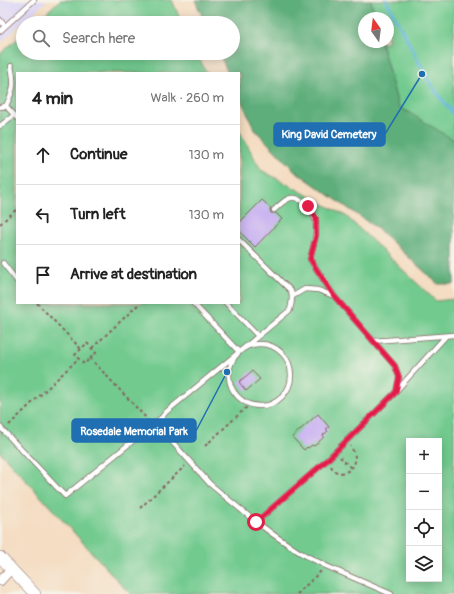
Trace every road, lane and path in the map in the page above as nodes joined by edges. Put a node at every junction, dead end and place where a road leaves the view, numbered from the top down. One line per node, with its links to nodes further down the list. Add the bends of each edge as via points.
1 (34, 0): 2 (lane)
2 (17, 16)
3 (16, 17): 5 (lane)
4 (0, 20): 5 (lane)
5 (6, 26): 6 (lane)
6 (0, 31)
7 (11, 66): 8 (lane, via 14,84)
8 (6, 106): 9 (lane); 10 (lane)
9 (0, 108)
10 (16, 116): 11 (lane)
11 (0, 126)
12 (16, 210): 14 (path)
13 (274, 210): 19 (lane, via 290,198 296,198 308,206 316,218 316,236 310,259)
14 (0, 224)
15 (240, 241): 18 (lane, via 291,291)
16 (1, 263): 17 (lane)
17 (16, 280)
18 (293, 296): 19 (lane, via 304,289 318,290); 25 (lane, via 290,310)
19 (334, 296): 27 (lane)
20 (39, 304): 29 (path)
21 (139, 304): 28 (path)
22 (193, 304): 30 (lane)
23 (227, 304): 25 (lane)
24 (454, 335): 26 (lane)
25 (258, 336): 30 (lane)
26 (446, 336): 27 (lane); 33 (lane)
27 (373, 341): 33 (lane, via 395,366 399,377)
28 (92, 348): 29 (path, via 87,343); 31 (path, via 96,353)
29 (81, 349): 32 (path, via 75,355)
30 (239, 352): 34 (lane, via 229,370 230,381 239,398); 34 (lane, via 258,344 268,345 278,350 290,366 289,387 284,396 267,406); 35 (lane)
31 (90, 358): 32 (path, via 84,364); 36 (path)
32 (78, 359): 37 (path)
33 (396, 392): 38 (lane)
34 (250, 404): 39 (path)
35 (161, 418): 36 (lane); 41 (lane, via 161,427 166,435)
36 (152, 425): 37 (lane, via 65,496)
37 (2, 428)
38 (346, 441): 40 (lane); 43 (path, via 356,461)
39 (205, 446)
40 (336, 451): 42 (lane); 43 (path)
41 (190, 461): 44 (path); 45 (lane, via 210,484)
42 (326, 461): 43 (path, via 336,472 348,472); 45 (lane)
43 (351, 469)
44 (140, 508)
45 (256, 522): 47 (lane, via 299,552)
46 (0, 557): 48 (street)
47 (326, 566): 51 (path); 52 (lane)
48 (11, 569): 49 (street); 50 (street)
49 (0, 581)
50 (35, 594)
51 (297, 594)
52 (391, 594)

